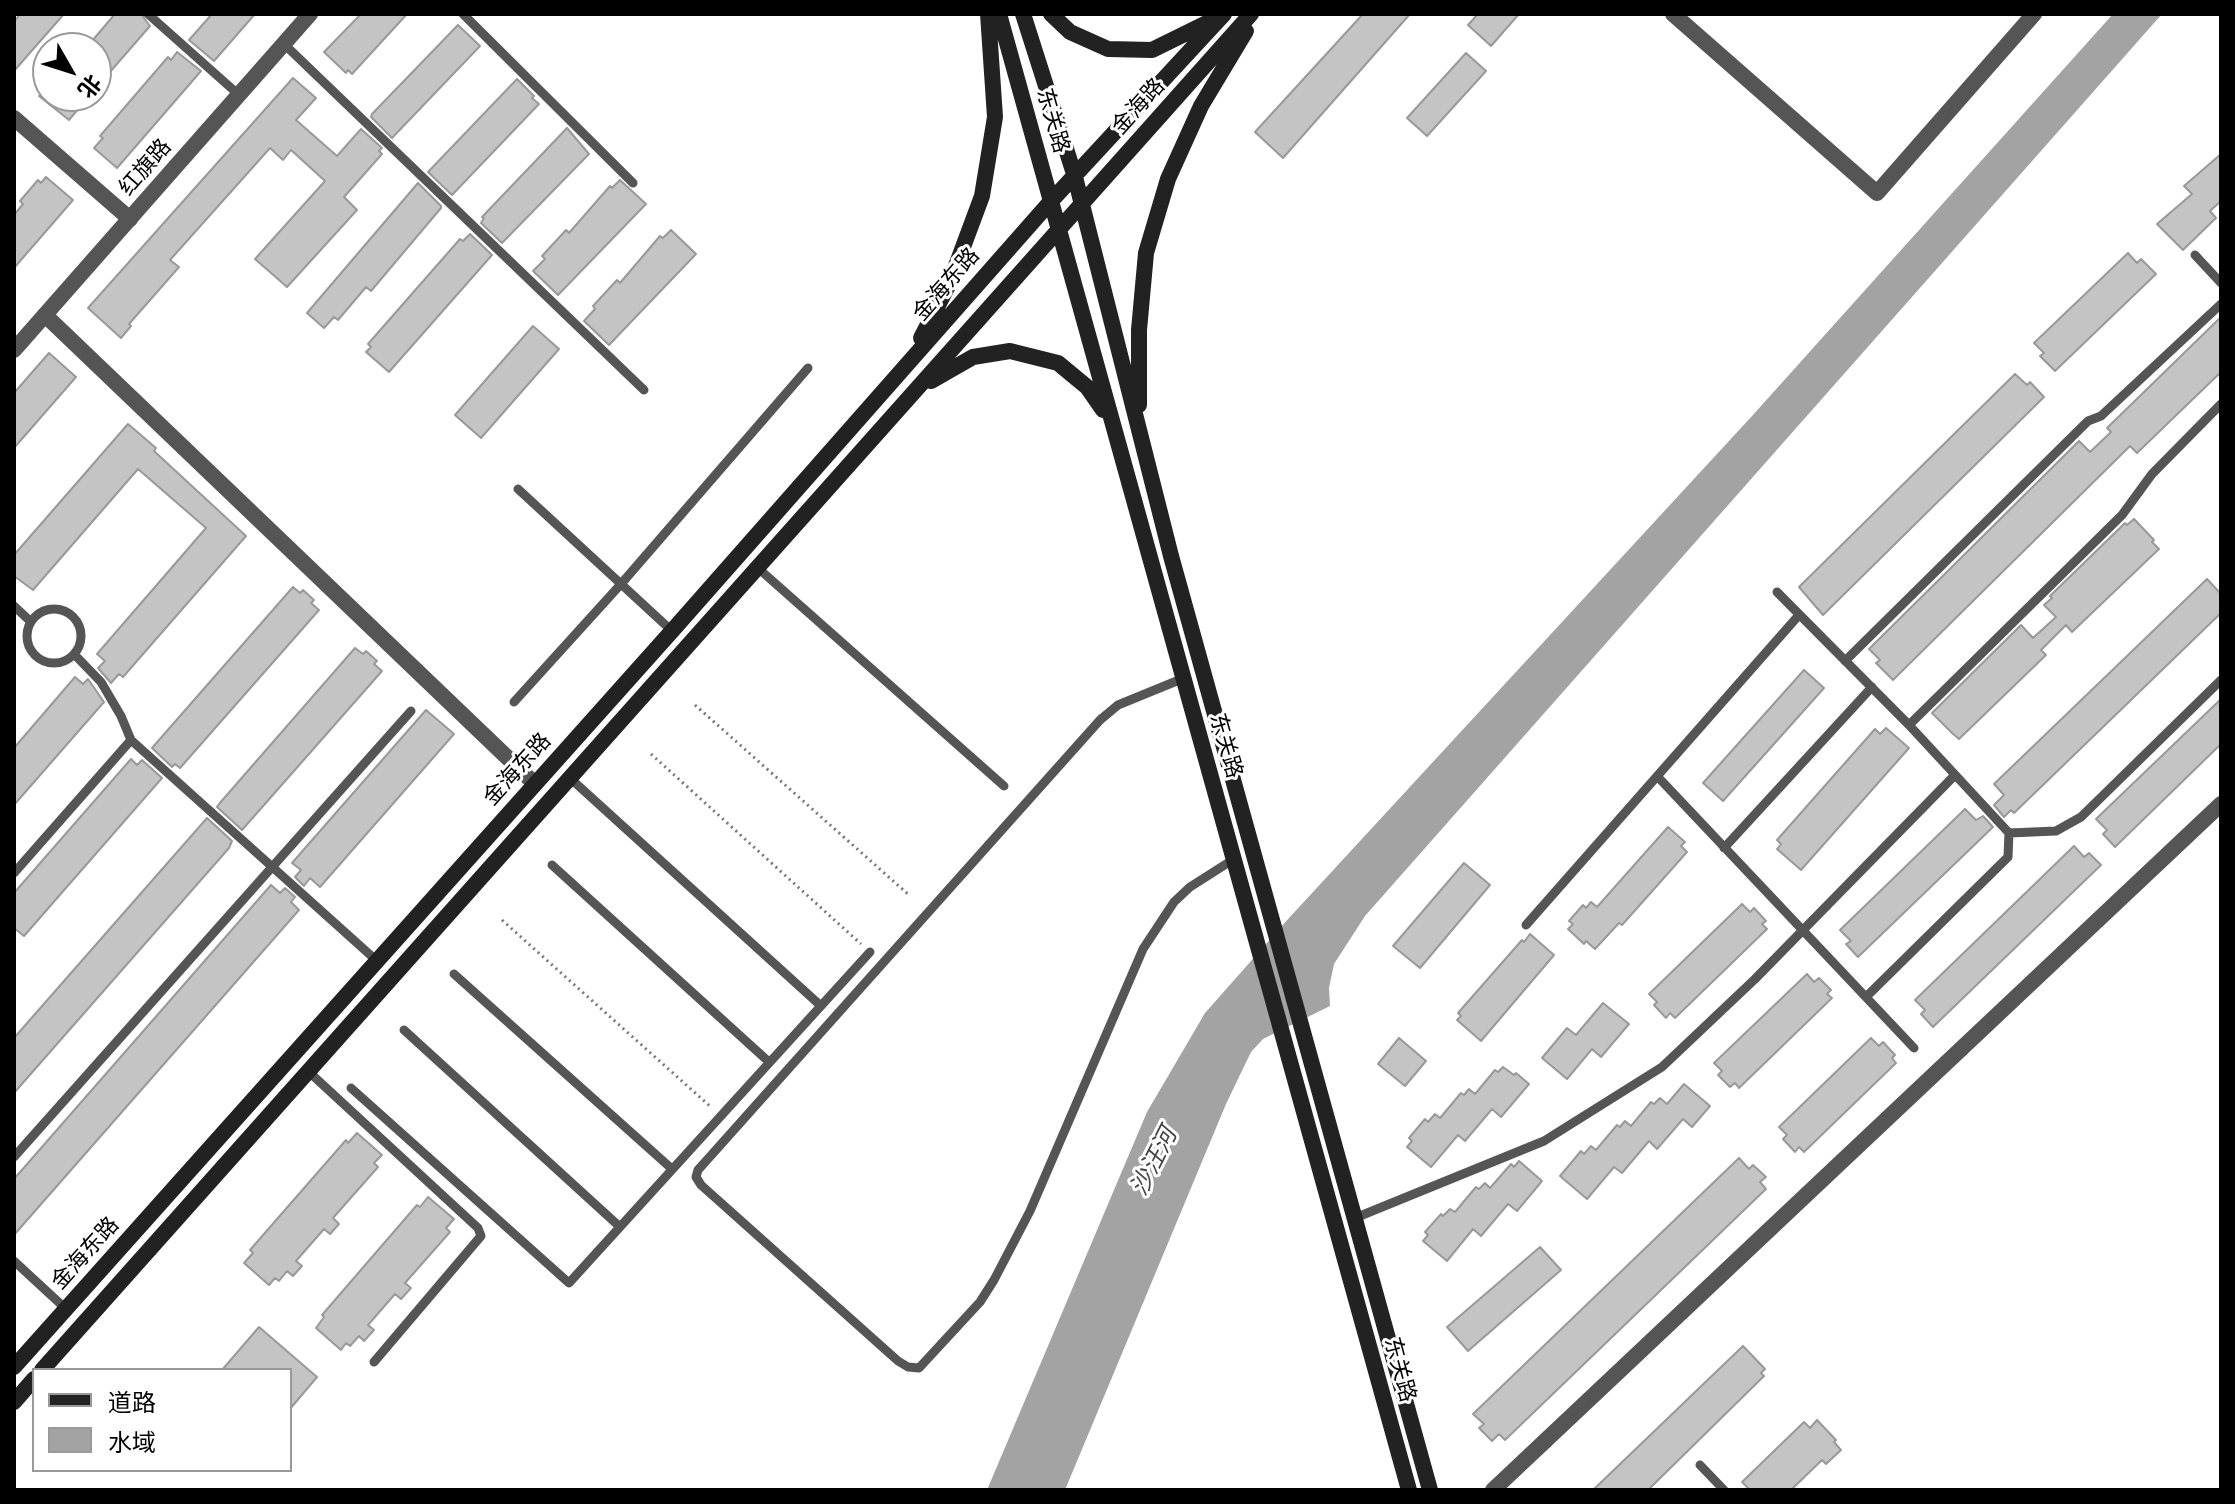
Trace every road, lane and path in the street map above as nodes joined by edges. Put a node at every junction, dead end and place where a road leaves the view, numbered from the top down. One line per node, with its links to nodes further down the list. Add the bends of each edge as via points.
1 (148, 14): 13 (lane)
2 (310, 14): 12 (street, 红旗路)
3 (463, 14): 16 (lane)
4 (988, 14): 26 (main road, via 995,117 982,196 950,282)
5 (999, 14): 17 (main road, 东关路)
6 (1023, 14): 15 (main road, 东关路)
7 (1051, 14): 8 (main road, via 1070,32 1108,49 1152,50)
8 (1224, 14): 15 (main road, 金海路)
9 (1254, 14): 18 (main road, 金海路); 32 (main road, via 1201,106 1168,179 1146,253)
10 (1673, 14): 11 (street, via 1877,193)
11 (2024, 17)
12 (284, 44): 13 (street, 红旗路); 29 (lane)
13 (239, 95): 19 (street, 红旗路)
14 (14, 118): 19 (street)
15 (1075, 177): 17 (main road, 金海路); 18 (main road, 东关路)
16 (633, 183)
17 (1052, 200): 20 (main road, 东关路); 26 (main road, 金海东路)
18 (1082, 204): 20 (main road, 金海路); 32 (main road, 东关路)
19 (130, 219): 24 (street, 红旗路)
20 (1060, 229): 28 (main road, 金海东路); 31 (main road, 东关路)
21 (2195, 255): 22 (lane)
22 (2221, 283)
23 (2221, 304): 42 (lane, via 2101,416 2088,421)
24 (45, 315): 25 (street, 红旗路); 55 (street)
25 (14, 350)
26 (907, 364): 40 (main road, 金海东路)
27 (808, 368): 35 (lane)
28 (919, 388): 31 (main road, via 973,357 1010,351 1058,363 1087,387); 34 (main road, 金海东路)
29 (644, 390)
30 (2221, 404): 49 (lane, via 2152,474 2122,515)
31 (1110, 419): 43 (main road, 东关路)
32 (1139, 430): 81 (main road, 东关路)
33 (518, 489): 35 (lane)
34 (759, 569): 54 (main road, 金海东路); 56 (lane)
35 (621, 584): 40 (lane); 46 (lane)
36 (1777, 592): 38 (lane)
37 (14, 606): 39 (lane)
38 (1799, 615): 42 (lane); 53 (lane)
39 (31, 622): 41 (lane, via 28,644 39,659 57,663); 41 (lane, via 50,609 68,612 81,635)
40 (672, 631): 55 (main road, 金海东路)
41 (74, 654): 50 (lane, via 101,682)
42 (1845, 661): 45 (lane)
43 (1184, 678): 60 (main road, 东关路); 60 (lane, via 1118,705 1100,720 696,1177 898,1361 919,1368 994,1280 1030,1211 1143,949 1182,894)
44 (2221, 680): 58 (lane, via 2081,817 2056,831)
45 (1872, 687): 49 (lane); 59 (lane)
46 (514, 702)
47 (695, 705): 64 (path)
48 (411, 711): 62 (lane)
49 (1909, 725): 52 (lane)
50 (131, 740): 62 (lane); 63 (lane)
51 (651, 754): 68 (path)
52 (1955, 775): 58 (lane); 67 (lane)
53 (1657, 776): 59 (lane); 66 (lane)
54 (571, 779): 72 (lane); 76 (main road, 金海东路)
55 (535, 784): 69 (main road, 金海东路)
56 (1004, 786)
57 (2221, 804): 93 (street)
58 (2009, 833): 71 (lane, via 2008,857)
59 (1724, 848): 67 (lane)
60 (1234, 859): 91 (main road, 东关路)
61 (552, 865): 75 (lane)
62 (272, 867): 69 (lane); 79 (lane)
63 (14, 873)
64 (909, 895)
65 (502, 920): 78 (path)
66 (1526, 925)
67 (1802, 930): 71 (lane); 81 (lane, via 1690,1042 1627,1091 1544,1141)
68 (870, 952): 72 (lane)
69 (377, 961): 84 (main road, 金海东路)
70 (454, 974): 80 (lane)
71 (1866, 997): 74 (lane)
72 (821, 1006): 75 (lane)
73 (404, 1030): 82 (lane)
74 (1914, 1048)
75 (769, 1062): 78 (lane)
76 (309, 1072): 85 (lane, via 481,1236); 87 (main road, 金海东路)
77 (351, 1088): 82 (lane, via 569,1283)
78 (721, 1116): 80 (lane)
79 (14, 1157)
80 (672, 1169): 82 (lane)
81 (1355, 1218): 92 (main road, 东关路)
82 (620, 1227)
83 (14, 1261): 84 (lane)
84 (66, 1309): 86 (main road, 金海东路)
85 (374, 1362)
86 (14, 1367)
87 (44, 1368)
88 (32, 1381): 89 (main road)
89 (14, 1402)
90 (1700, 1465): 94 (lane)
91 (1409, 1490)
92 (1430, 1490)
93 (1493, 1490)
94 (1724, 1490)

